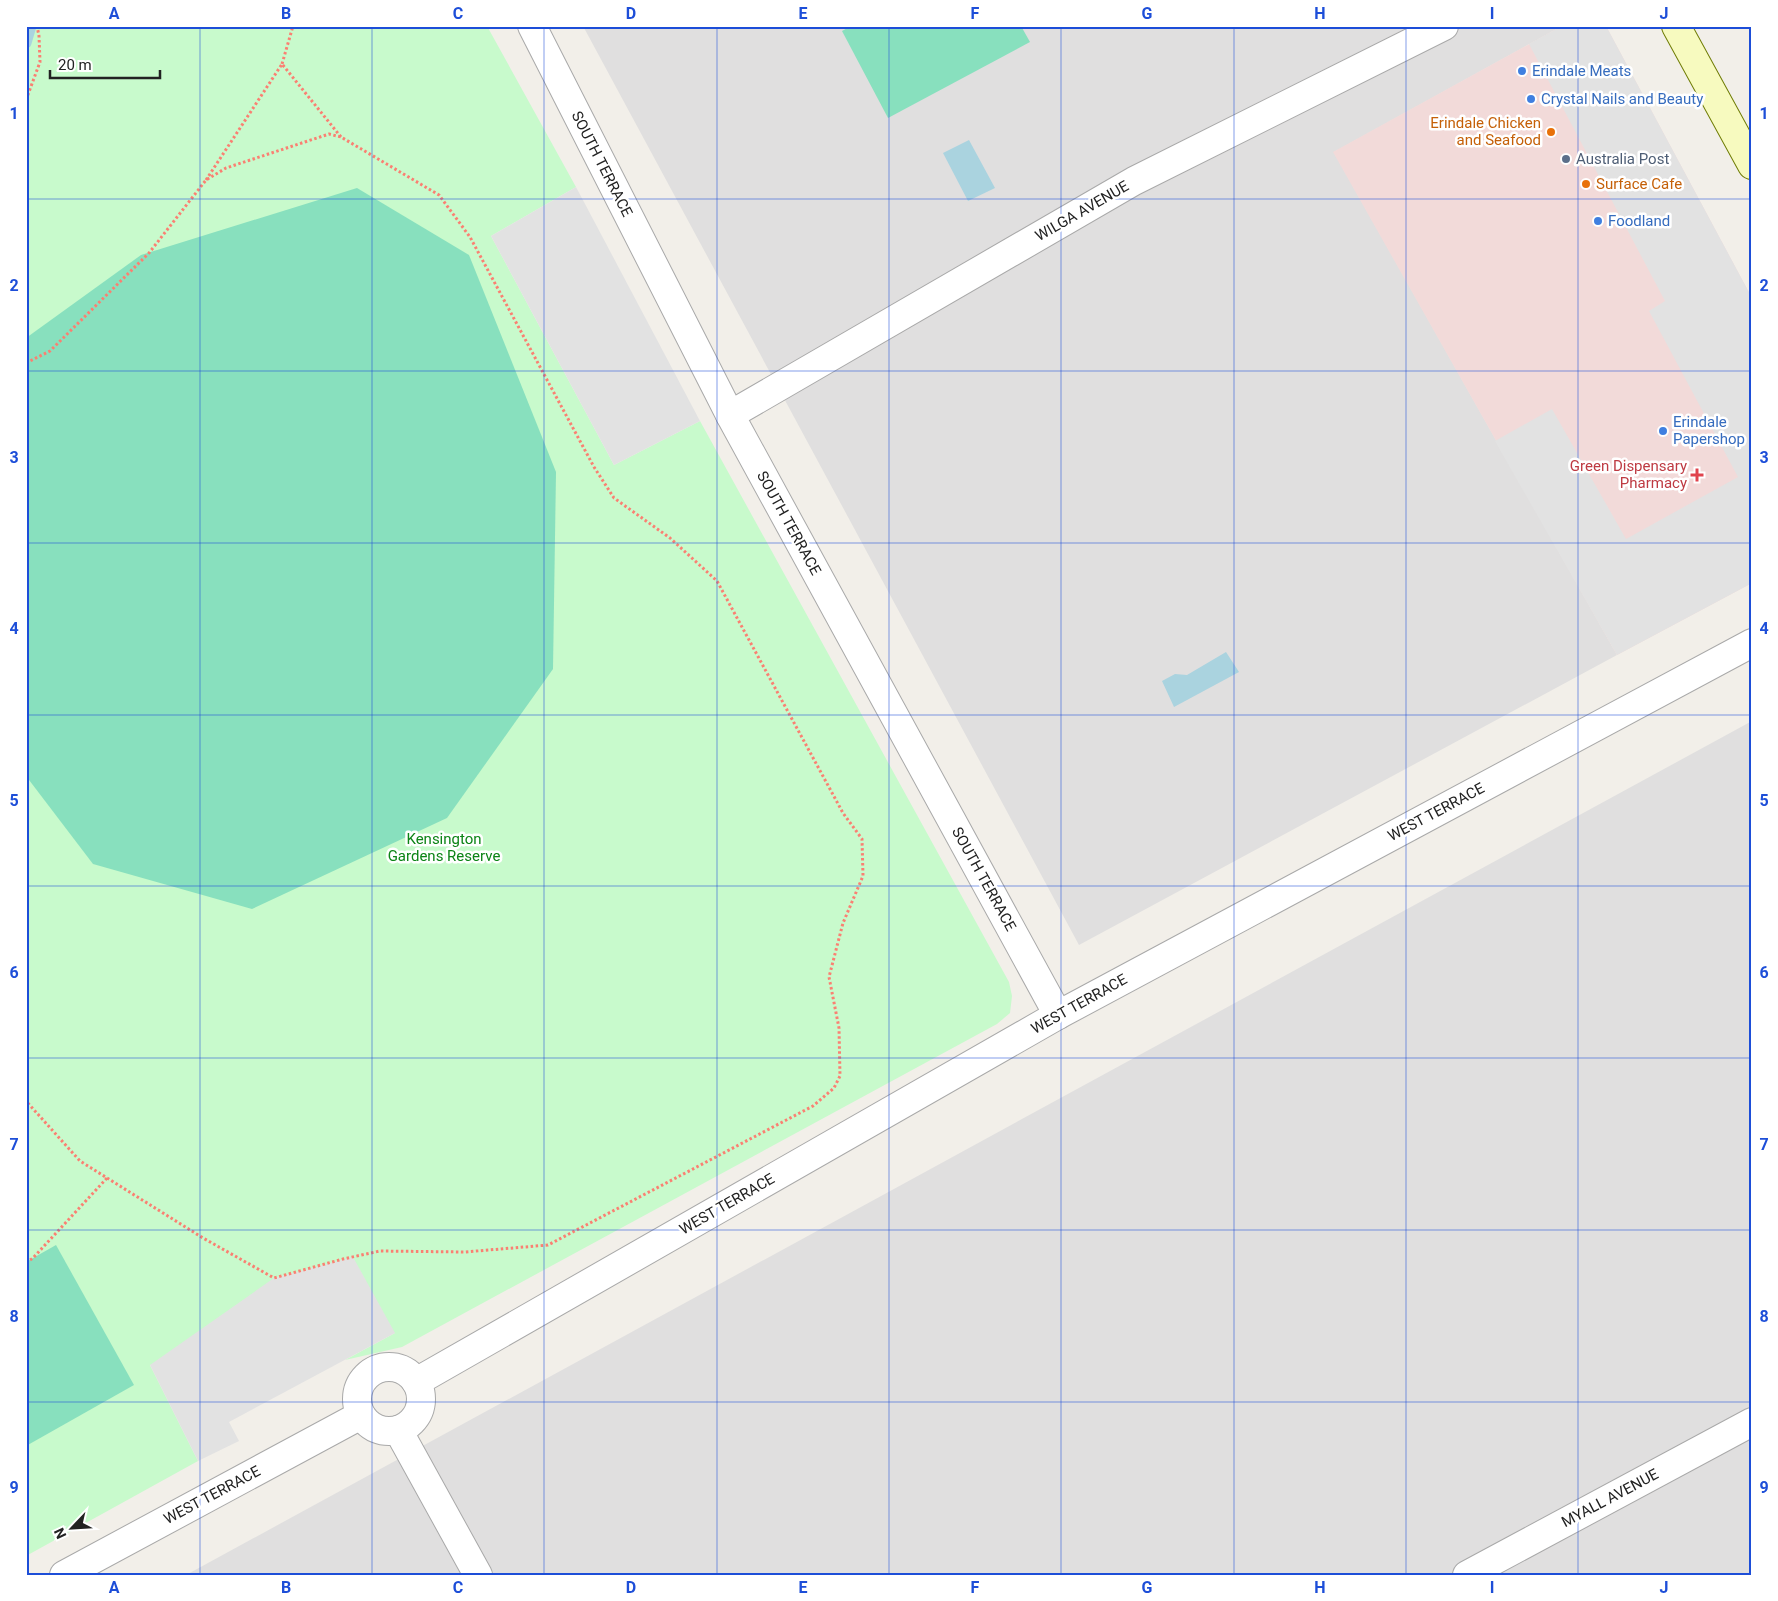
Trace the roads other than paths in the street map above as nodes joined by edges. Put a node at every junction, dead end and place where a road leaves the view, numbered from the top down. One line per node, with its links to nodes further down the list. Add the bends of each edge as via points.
1 (532, 26): 5 (street, SOUTH TERRACE)
2 (1444, 26): 5 (street, WILGA AVENUE, via 1134,181)
3 (1676, 26): 4 (main road)
4 (1752, 165)
5 (730, 415): 7 (street, SOUTH TERRACE)
6 (1752, 642): 7 (street, WEST TERRACE)
7 (1058, 1015): 8 (street, WEST TERRACE)
8 (416, 1382): 9 (street, via 398,1368 386,1367 366,1376 357,1395); 11 (street, via 421,1404 417,1416)
9 (361, 1415): 11 (street, via 377,1429); 12 (street, WEST TERRACE)
10 (1752, 1422): 14 (street, MYALL AVENUE)
11 (398, 1430): 13 (street)
12 (64, 1575)
13 (478, 1575)
14 (1467, 1575)

